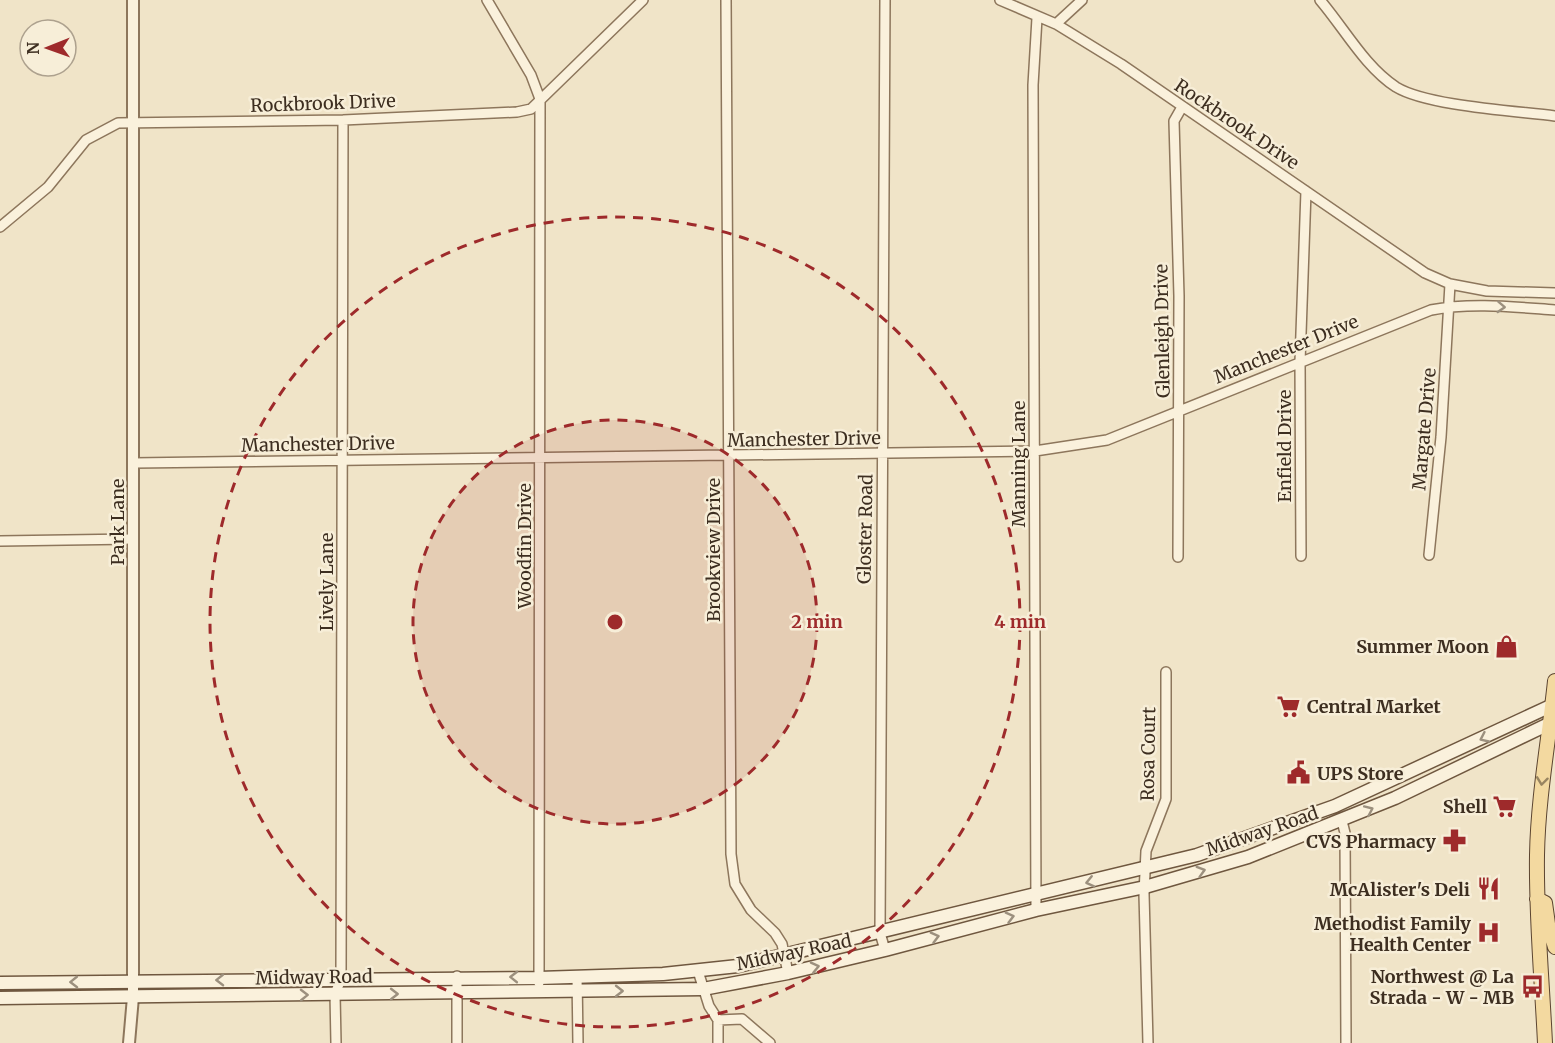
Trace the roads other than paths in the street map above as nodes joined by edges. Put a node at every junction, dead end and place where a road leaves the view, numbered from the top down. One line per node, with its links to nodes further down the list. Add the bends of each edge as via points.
1 (133, 0): 15 (street, Park Lane)
2 (488, 0): 11 (street, via 531,75)
3 (643, 0): 11 (street, Rockbrook Drive)
4 (726, 0): 26 (street, Brookview Drive)
5 (885, 0): 25 (street, Gloster Road)
6 (1000, 0): 9 (street, Rockbrook Drive)
7 (1082, 0): 10 (street)
8 (1320, 0): 13 (street, via 1383,77 1402,90 1427,99)
9 (1037, 18): 10 (street, Rockbrook Drive); 24 (street, Manning Lane, via 1033,86)
10 (1056, 24): 12 (street, Rockbrook Drive)
11 (540, 99): 14 (street, Rockbrook Drive, via 525,111); 27 (street, Woodfin Drive)
12 (1182, 107): 16 (street, Rockbrook Drive); 23 (street, Glenleigh Drive, via 1174,121)
13 (1555, 116)
14 (343, 120): 15 (street, Rockbrook Drive); 28 (street, Lively Lane)
15 (134, 123): 17 (street, Rockbrook Drive, via 106,128 86,140 48,187); 29 (street, Park Lane)
16 (1306, 191): 18 (street, Rockbrook Drive, via 1425,273); 22 (street, Enfield Drive)
17 (0, 227)
18 (1450, 284): 19 (street, Rockbrook Drive, via 1487,291); 20 (street)
19 (1555, 293)
20 (1448, 306): 21 (street, one-way to 21); 22 (street, Manchester Drive, via 1407,317); 32 (street, Margate Drive)
21 (1555, 310)
22 (1300, 362): 23 (street, Manchester Drive); 34 (street, Enfield Drive)
23 (1180, 411): 24 (street, Manchester Drive, via 1107,440); 33 (street, Glenleigh Drive)
24 (1035, 451): 25 (street, Manchester Drive); 45 (street, Manning Lane)
25 (884, 454): 26 (street, Manchester Drive); 48 (street, Gloster Road, via 880,565)
26 (729, 457): 27 (street, Manchester Drive); 51 (street, Brookview Drive, via 732,871 744,900 776,933)
27 (541, 459): 28 (street, Manchester Drive); 56 (street, Woodfin Drive)
28 (342, 460): 29 (street, Manchester Drive); 57 (street, Lively Lane)
29 (134, 463): 30 (street, Park Lane)
30 (134, 540): 31 (street); 58 (street, Park Lane)
31 (0, 541)
32 (1429, 555)
33 (1178, 556)
34 (1301, 556)
35 (1166, 672): 43 (street, Rosa Court, via 1166,799 1148,843)
36 (1555, 681): 37 (main road)
37 (1554, 705): 38 (main road); 39 (main road, Midway Road, one-way to 39)
38 (1552, 722): 40 (main road, Midway Road); 46 (main road, one-way to 46, via 1538,833)
39 (1424, 765): 40 (main road); 41 (main road, Midway Road)
40 (1431, 782): 42 (main road, Midway Road, one-way to 40)
41 (1335, 806): 42 (main road); 43 (main road, Midway Road, via 1247,839)
42 (1342, 821): 44 (main road, Midway Road, one-way to 42, via 1248,857); 76 (street)
43 (1145, 870): 44 (street, Rosa Court); 45 (main road, Midway Road, one-way to 45)
44 (1144, 887): 47 (main road, Midway Road); 75 (street, Rosa Court)
45 (1035, 894): 47 (street, Manning Lane); 48 (main road, Midway Road)
46 (1537, 898): 49 (main road, via 1545,903); 66 (main road)
47 (1036, 910): 50 (main road, Midway Road, one-way to 47)
48 (880, 933): 50 (street, Gloster Road); 51 (main road, Midway Road)
49 (1555, 947)
50 (885, 950): 53 (main road, Midway Road, one-way to 50)
51 (783, 954): 52 (main road, Midway Road); 53 (street, Brookview Drive)
52 (698, 971): 55 (main road, Midway Road); 60 (street)
53 (788, 973): 60 (main road, Midway Road)
54 (457, 976): 56 (main road, Midway Road, one-way to 54); 57 (main road, Midway Road); 63 (street)
55 (577, 976): 56 (main road, Midway Road); 61 (street)
56 (539, 978): 62 (street, Woodfin Drive)
57 (341, 979): 58 (main road, Midway Road, one-way to 58); 64 (street, Lively Lane)
58 (133, 981): 59 (main road, Midway Road, one-way to 59); 65 (street, Park Lane)
59 (0, 982)
60 (703, 989): 61 (main road, Midway Road, one-way to 60); 68 (street)
61 (578, 991): 62 (main road, Midway Road); 72 (street)
62 (539, 992): 63 (main road, Midway Road)
63 (457, 993): 64 (main road, Midway Road, one-way to 63); 71 (street)
64 (335, 994): 65 (main road, Midway Road, one-way to 64); 70 (street, Lively Lane)
65 (133, 997): 67 (main road, Midway Road); 69 (street, Park Lane)
66 (1549, 997): 77 (main road)
67 (0, 998)
68 (718, 1020): 73 (street); 74 (street, via 742,1019)
69 (129, 1043)
70 (336, 1043)
71 (457, 1043)
72 (578, 1043)
73 (718, 1043)
74 (770, 1043)
75 (1148, 1043)
76 (1346, 1043)
77 (1545, 1043)

